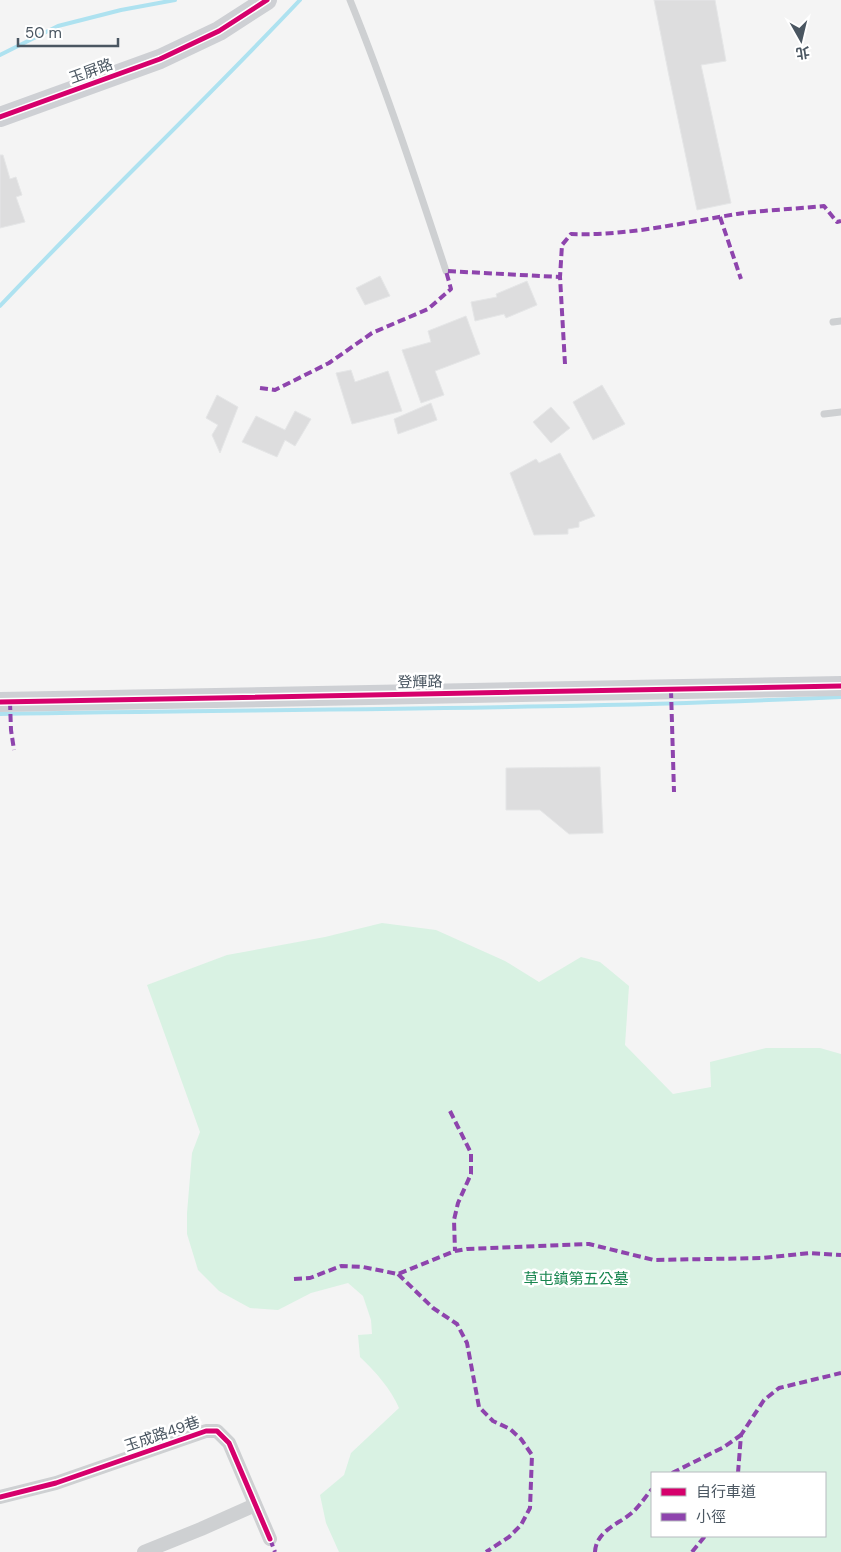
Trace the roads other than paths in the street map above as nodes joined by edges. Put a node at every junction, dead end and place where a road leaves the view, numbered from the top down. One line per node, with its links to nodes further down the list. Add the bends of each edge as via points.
1 (267, 0): 3 (street, 玉屏路, via 219,31 160,59)
2 (350, 0): 4 (lane, via 384,86)
3 (0, 117)
4 (446, 272)
5 (841, 412): 6 (lane)
6 (824, 414)
7 (841, 686): 8 (street, 登輝路)
8 (0, 702)
9 (0, 1497): 10 (street, 玉成路49巷, via 56,1483 206,1431 217,1431 229,1443)
10 (255, 1505): 11 (street, 玉成路49巷); 12 (street)
11 (270, 1539)
12 (144, 1552)

